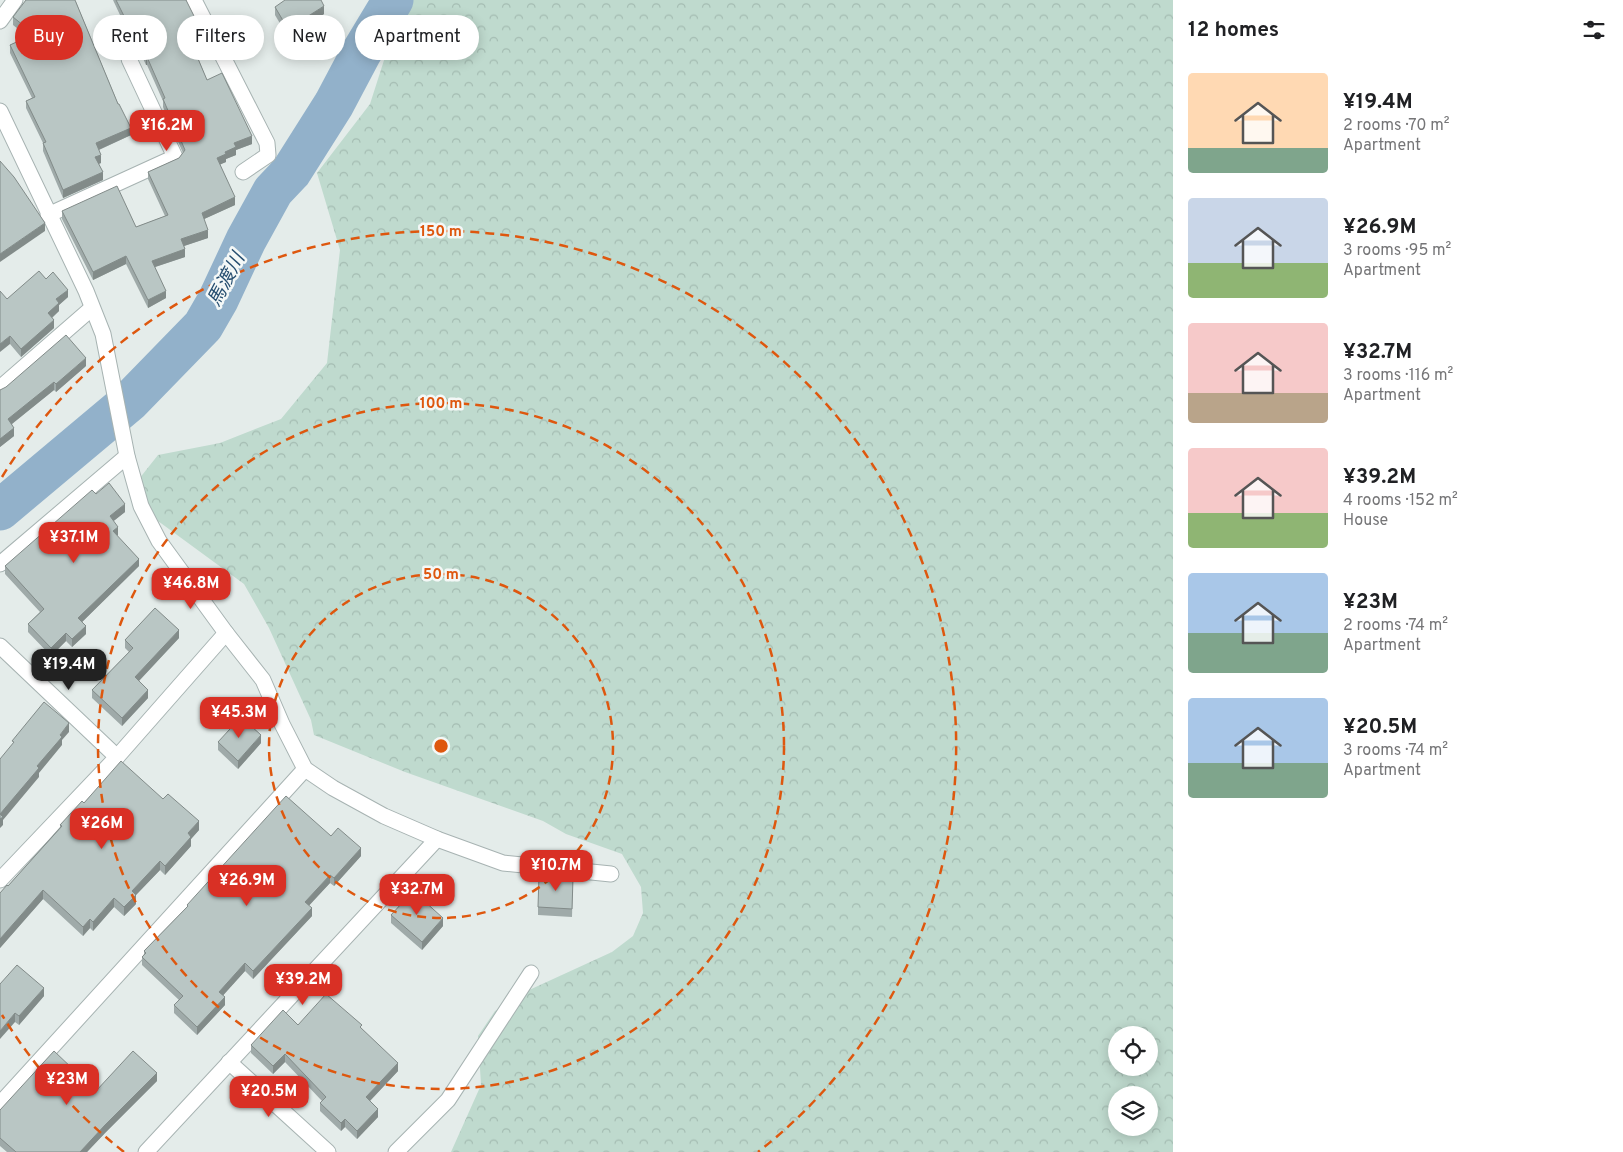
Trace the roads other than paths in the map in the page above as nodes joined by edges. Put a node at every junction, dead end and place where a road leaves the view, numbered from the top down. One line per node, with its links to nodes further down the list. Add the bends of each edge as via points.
1 (15, 0): 3 (street)
2 (194, 0): 6 (street, via 267,143 268,155)
3 (0, 21)
4 (129, 60): 7 (street, via 175,157)
5 (0, 111): 7 (street)
6 (243, 172)
7 (48, 214): 8 (street)
8 (92, 308): 9 (street); 10 (street, via 103,334)
9 (0, 388)
10 (127, 456): 11 (street); 12 (street, via 142,506 159,541)
11 (0, 564)
12 (226, 632): 14 (street); 15 (street, via 263,680)
13 (0, 646): 14 (street)
14 (117, 756): 18 (street)
15 (305, 769): 16 (street, via 384,816); 21 (street)
16 (437, 839): 17 (street, via 503,863); 20 (street)
17 (611, 874)
18 (0, 880)
19 (531, 973): 24 (street, via 448,1100)
20 (229, 1062): 22 (street); 23 (street)
21 (0, 1104)
22 (146, 1152)
23 (328, 1152)
24 (396, 1152)

